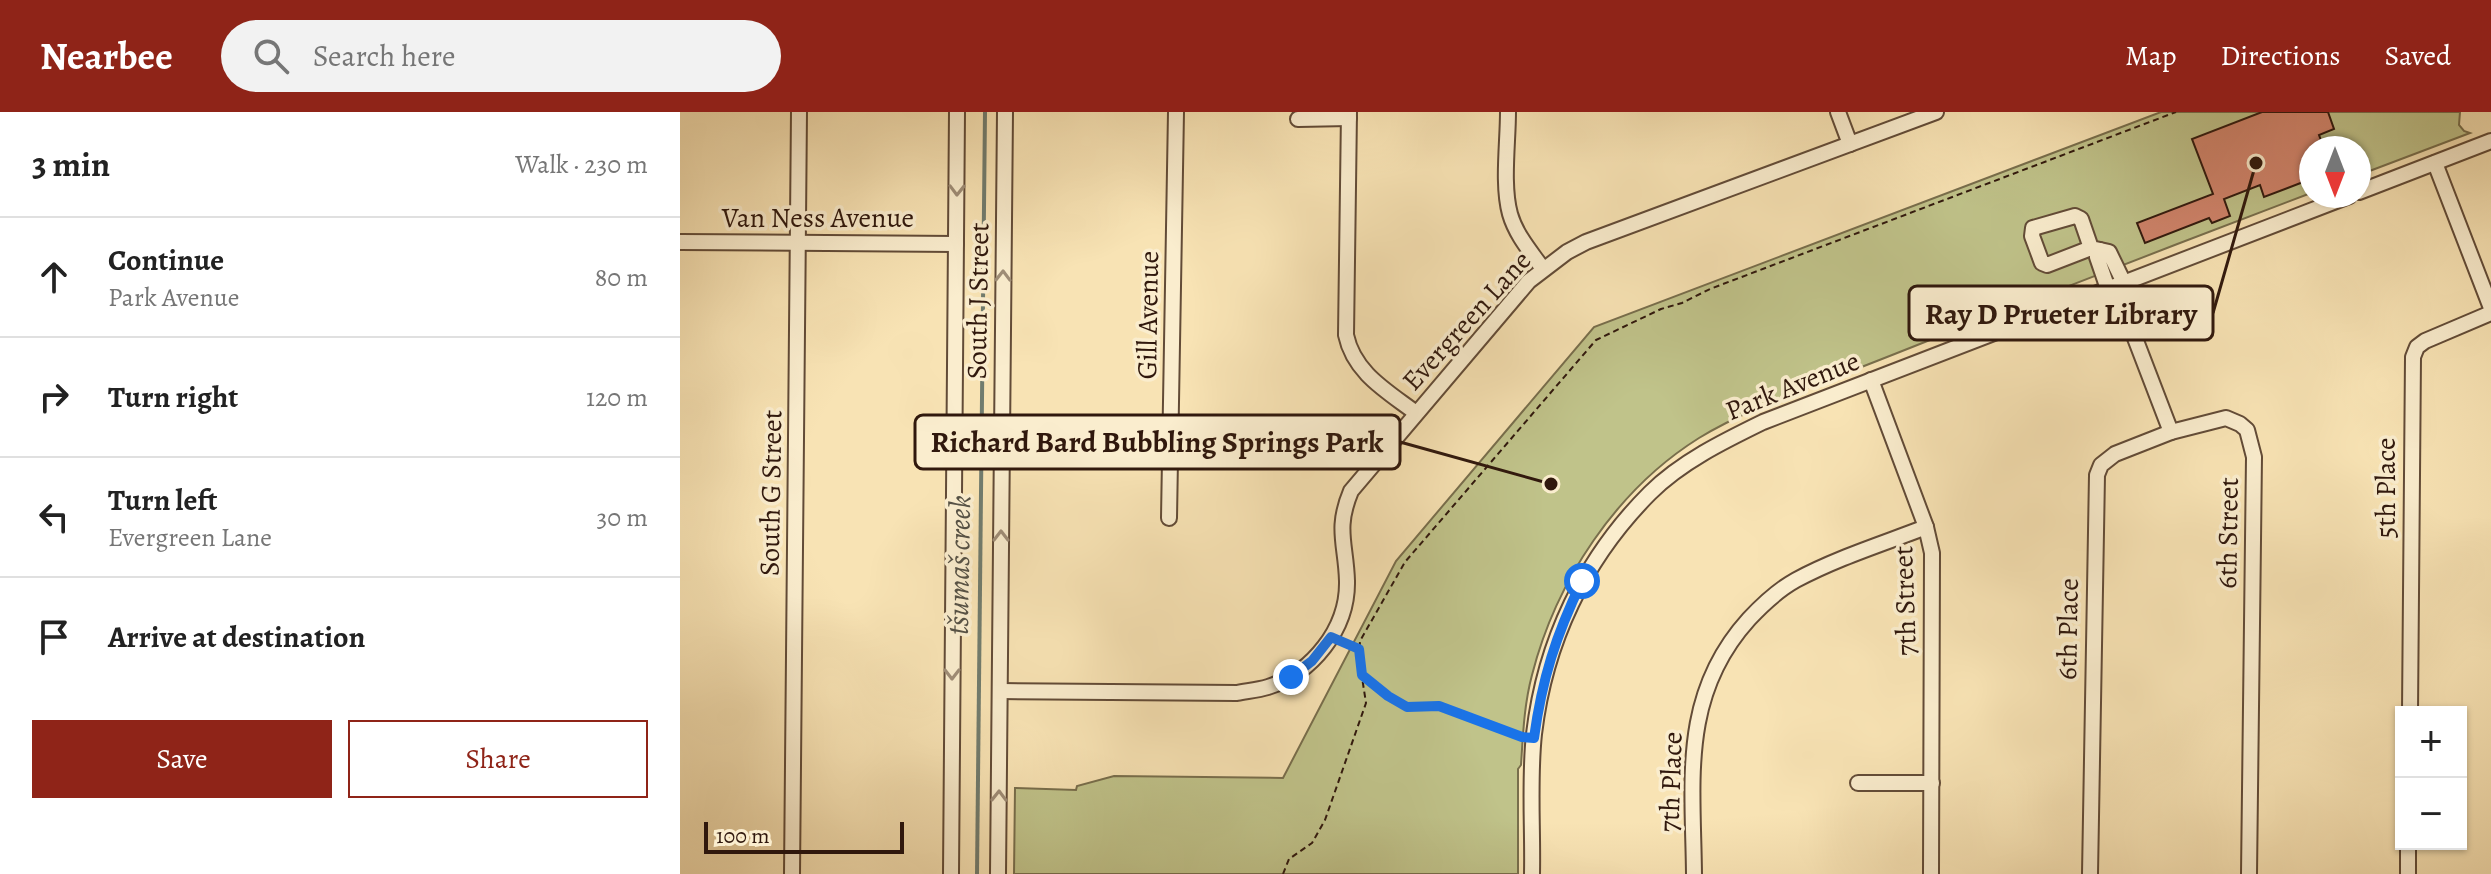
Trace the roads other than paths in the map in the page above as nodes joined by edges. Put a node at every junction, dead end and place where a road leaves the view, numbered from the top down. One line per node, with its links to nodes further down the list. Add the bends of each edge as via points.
1 (799, 112): 16 (street, South G Street)
2 (957, 112): 17 (street, South J Street, one-way to 17)
3 (1005, 112): 24 (street, South J Street, one-way to 3)
4 (1176, 112): 27 (street, Gill Avenue)
5 (1508, 112): 19 (street, via 1510,214)
6 (1838, 112): 11 (street)
7 (1936, 112): 11 (street, Evergreen Lane)
8 (1349, 115): 9 (street); 23 (street, via 1348,348 1362,371)
9 (1298, 119)
10 (2491, 141): 12 (street)
11 (1850, 144): 19 (street, Evergreen Lane, via 1586,242)
12 (2435, 163): 13 (street); 21 (street)
13 (2371, 187)
14 (2318, 208): 20 (street, Park Avenue)
15 (680, 242): 16 (street, Van Ness Avenue)
16 (798, 243): 17 (street, Van Ness Avenue); 34 (street, South G Street)
17 (956, 244): 35 (street, South J Street, one-way to 35)
18 (2095, 249): 20 (street, via 2109,252)
19 (1543, 269): 23 (street, Evergreen Lane)
20 (2116, 286): 22 (street, Park Avenue); 26 (street)
21 (2491, 310): 30 (street, 5th Place, via 2425,341 2413,357)
22 (1871, 380): 28 (street, 7th Street); 37 (street, Park Avenue, via 1724,441 1652,491 1603,550 1582,581 1549,660 1534,738)
23 (1416, 413): 29 (street, Evergreen Lane, via 1351,491 1342,511 1347,579 1341,615 1312,661 1291,677 1237,693)
24 (1001, 425): 25 (street); 29 (street, South J Street, one-way to 24)
25 (1077, 425)
26 (2171, 432): 40 (street, 6th Place, via 2108,458 2097,475); 41 (street, 6th Street, via 2226,418 2247,430 2253,449)
27 (1169, 518)
28 (1926, 527): 32 (street, 7th Street, via 1933,577); 38 (street, 7th Place, via 1792,582 1766,601 1734,638 1714,672 1696,725)
29 (1001, 691): 36 (street, South J Street, one-way to 29)
30 (2410, 706)
31 (1858, 783): 32 (street)
32 (1932, 783): 39 (street, 7th Street)
33 (2408, 850): 42 (street)
34 (792, 874)
35 (951, 874)
36 (998, 874)
37 (1532, 874)
38 (1694, 874)
39 (1931, 874)
40 (2090, 874)
41 (2249, 874)
42 (2408, 874)

